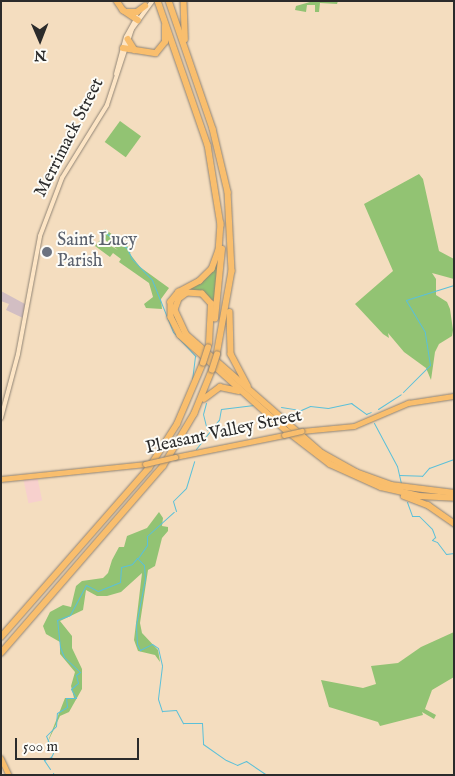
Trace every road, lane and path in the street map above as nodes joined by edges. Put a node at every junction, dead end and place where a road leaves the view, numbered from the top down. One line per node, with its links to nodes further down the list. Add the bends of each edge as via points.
1 (117, 1): 6 (highway)
2 (158, 1): 8 (highway)
3 (169, 1): 12 (highway)
4 (184, 1): 12 (highway, via 184,32)
5 (149, 3): 6 (highway, via 134,13); 7 (main road)
6 (125, 12): 7 (highway)
7 (137, 19): 9 (main road); 10 (main road)
8 (164, 19): 11 (highway, via 162,48 151,54); 13 (highway, via 208,145)
9 (128, 39): 10 (main road); 11 (highway)
10 (124, 48): 11 (highway); 20 (main road, Merrimack Street, via 105,108 59,184 37,244 20,342)
11 (135, 50)
12 (190, 63): 14 (highway, via 214,129 227,182 232,235)
13 (221, 223): 15 (highway, via 220,284); 19 (highway, via 215,264 204,278 175,296 170,305 171,317 185,339)
14 (230, 288): 17 (highway, via 231,354 239,374); 18 (highway, bridge, via 217,355)
15 (208, 346): 17 (highway, via 211,304 200,292 185,294 174,310 180,327); 26 (highway, bridge, via 177,424 149,468)
16 (454, 395): 21 (main road, Pleasant Valley Street, bridge, via 408,403 357,426 302,431 145,464)
17 (255, 396): 23 (highway, via 305,440 344,466 391,485 431,492)
18 (194, 414): 19 (highway, via 208,394 224,386 239,391); 27 (highway, via 147,488)
19 (270, 415): 22 (highway, via 330,464)
20 (1, 418)
21 (1, 479)
22 (381, 487): 24 (highway, via 419,496); 25 (highway, via 428,505)
23 (454, 492)
24 (454, 498)
25 (454, 523)
26 (1, 637)
27 (1, 653)
28 (1, 758): 29 (main road)
29 (9, 775)

